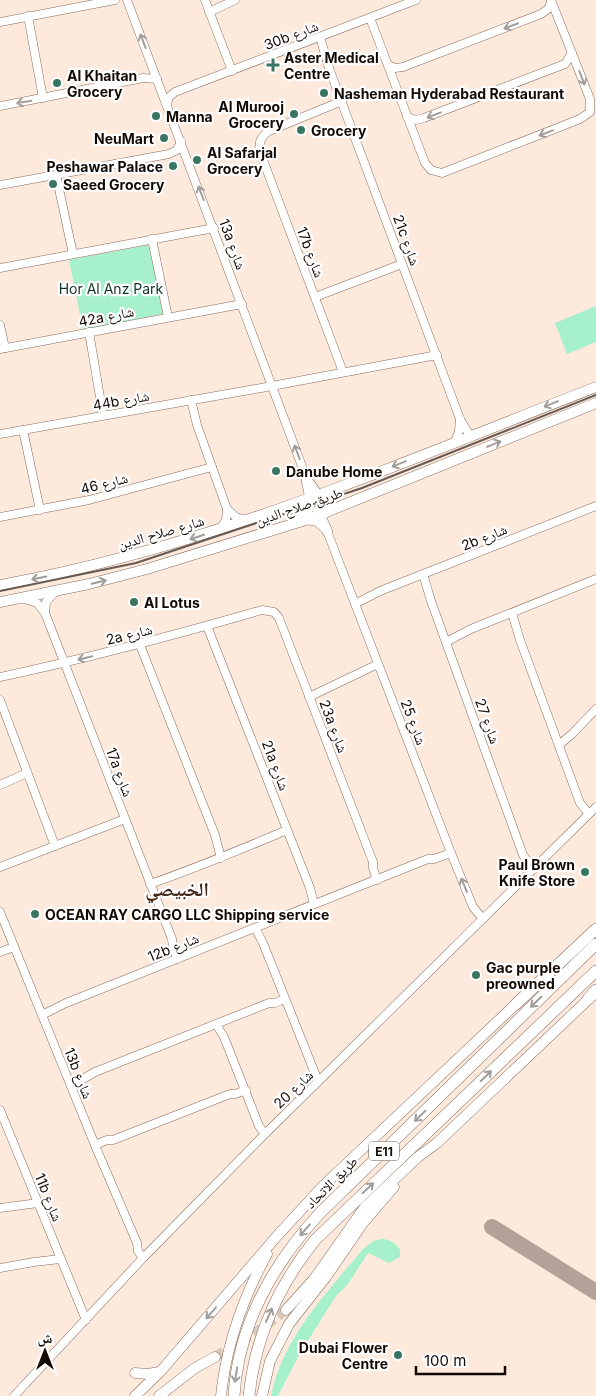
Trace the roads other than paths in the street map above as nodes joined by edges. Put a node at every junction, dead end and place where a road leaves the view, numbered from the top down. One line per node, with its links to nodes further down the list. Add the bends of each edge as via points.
1 (116, 0): 8 (street)
2 (127, 0): 15 (street, 13a شارع, one-way to 2)
3 (228, 0): 7 (street)
4 (234, 0): 7 (street)
5 (416, 0): 9 (street, 30b شارع)
6 (551, 1): 12 (street); 13 (street, one-way to 13, via 541,14 403,67)
7 (207, 6): 14 (street)
8 (28, 16): 10 (street); 18 (street)
9 (370, 18): 11 (street, 30b شارع); 13 (street)
10 (0, 22)
11 (318, 38): 14 (street, 30b شارع); 19 (street, 21c شارع)
12 (572, 53): 22 (street, one-way to 22, via 560,66 450,109 420,120); 22 (street, one-way to 22, via 590,99 590,112 580,119 446,172 435,172 425,163)
13 (388, 65): 22 (street)
14 (232, 71): 17 (street, 30b شارع)
15 (157, 79): 16 (street, 13a شارع); 18 (street, via 144,78)
16 (162, 90): 17 (street, 30b شارع); 20 (street, 13a شارع)
17 (175, 92): 20 (street)
18 (43, 98): 21 (street, one-way to 21)
19 (342, 101): 29 (street, 21c شارع); 31 (street, 17b شارع, via 269,132 260,141 260,152)
20 (167, 104): 23 (street, 13a شارع)
21 (0, 106)
22 (408, 116)
23 (181, 141): 24 (street, via 177,150 169,154); 26 (street, 13a شارع, one-way to 23)
24 (56, 175): 25 (street); 28 (street)
25 (0, 185)
26 (214, 226): 27 (street); 32 (street, 13a شارع)
27 (152, 239): 28 (street); 33 (street)
28 (73, 254): 30 (street)
29 (402, 264): 31 (street); 37 (street, 21c شارع)
30 (0, 268)
31 (315, 297): 38 (street, 17b شارع)
32 (242, 302): 33 (street, 42a شارع); 39 (street, 13a شارع)
33 (168, 317): 35 (street, 42a شارع)
34 (0, 325): 36 (street)
35 (89, 332): 36 (street, 42a شارع); 43 (street)
36 (2, 348)
37 (436, 353): 38 (street, 44b شارع); 44 (street, 21c شارع)
38 (343, 372): 39 (street, 44b شارع)
39 (272, 385): 41 (street, 44b شارع); 51 (street, 13a شارع, one-way to 39)
40 (596, 386): 47 (main road, طريق صلاح الدين, one-way to 47)
41 (188, 400): 43 (street, 44b شارع); 49 (street)
42 (596, 403): 53 (main road, طريق صلاح الدين, one-way to 42)
43 (103, 416): 45 (street, 44b شارع)
44 (460, 419): 47 (street, 21c شارع); 48 (street)
45 (23, 430): 46 (street, 44b شارع); 58 (street)
46 (0, 434)
47 (470, 436): 48 (main road, طريق صلاح الدين); 53 (main road, via 471,443 467,449 387,481)
48 (455, 442): 52 (main road, طريق صلاح الدين, one-way to 52)
49 (212, 467): 56 (street); 58 (street, شارع 46)
50 (359, 470): 52 (main road)
51 (306, 477): 54 (main road)
52 (354, 482): 54 (main road, طريق صلاح الدين)
53 (373, 494): 57 (main road, طريق صلاح الدين)
54 (318, 495): 59 (main road); 61 (main road, شارع صلاح الدين); 65 (main road, via 303,516 243,535)
55 (596, 506): 66 (street, 2b شارع)
56 (227, 509): 61 (street, via 236,517); 63 (street, via 226,520)
57 (336, 509): 59 (main road, طريق صلاح الدين); 64 (street, via 329,516)
58 (40, 510): 60 (street, شارع 46)
59 (319, 515): 62 (main road, طريق صلاح الدين); 64 (main road)
60 (0, 517)
61 (248, 520): 63 (main road, شارع صلاح الدين)
62 (305, 520): 64 (street, via 317,522); 65 (main road, طريق صلاح الدين)
63 (220, 529): 68 (main road, شارع صلاح الدين, one-way to 68, via 120,559)
64 (327, 531): 71 (street, شارع 25)
65 (232, 544): 69 (main road, طريق صلاح الدين, one-way to 65)
66 (420, 575): 71 (street, 2b شارع); 77 (street, شارع 27)
67 (596, 580): 75 (street)
68 (0, 585)
69 (56, 591): 70 (main road, طريق صلاح الدين); 74 (street, via 49,598)
70 (20, 598): 72 (main road, طريق صلاح الدين); 74 (street, via 32,600)
71 (354, 601): 80 (street, شارع 25)
72 (0, 602)
73 (262, 610): 76 (street, 2a شارع); 82 (street, 23a شارع, via 270,610 277,615)
74 (45, 613): 79 (street, 17a شارع)
75 (510, 614): 77 (street); 85 (street)
76 (210, 625): 78 (street, 2a شارع); 90 (street, 21a شارع)
77 (445, 640): 95 (street, شارع 27, via 524,857)
78 (142, 644): 79 (street, 2a شارع, one-way to 79); 93 (street)
79 (65, 663): 81 (street, 2a شارع); 89 (street, 17a شارع)
80 (379, 667): 82 (street); 92 (street, شارع 25)
81 (0, 677)
82 (308, 694): 96 (street, 23a شارع)
83 (0, 700): 86 (street)
84 (596, 709): 85 (street, via 572,734)
85 (558, 742): 88 (street, via 582,807)
86 (28, 775): 87 (street); 91 (street)
87 (0, 785)
88 (592, 811): 95 (street, شارع 20)
89 (125, 819): 91 (street); 97 (street, 17a شارع)
90 (288, 832): 93 (street); 98 (street, 21a شارع)
91 (55, 846): 94 (street)
92 (450, 850): 96 (street, 12b شارع); 100 (street, شارع 25, one-way to 92, via 473,907)
93 (224, 857): 97 (street)
94 (0, 867)
95 (536, 867): 100 (street, شارع 20)
96 (380, 879): 98 (street, 12b شارع)
97 (151, 886): 107 (street, 17a شارع)
98 (316, 904): 101 (street, 12b شارع)
99 (0, 912): 104 (street, 13b شارع)
100 (483, 919): 114 (street, شارع 20)
101 (257, 927): 107 (street, 12b شارع); 110 (street)
102 (596, 929): 111 (highway)
103 (596, 944): 138 (highway, طريق الاتحاد / E11, one-way to 138, via 320,1213 291,1247 266,1286 251,1319 242,1348)
104 (13, 945): 105 (street); 106 (street); 112 (street, 13b شارع)
105 (0, 948)
106 (0, 952)
107 (179, 958): 112 (street, 12b شارع)
108 (596, 971): 139 (highway, E11, one-way to 108, via 265,1324 291,1272 315,1240)
109 (593, 994): 119 (main road)
110 (284, 996): 113 (street); 114 (street, via 314,1072)
111 (516, 1004): 123 (main road, via 323,1186)
112 (41, 1013): 115 (street, 13b شارع)
113 (218, 1023): 115 (street); 116 (street)
114 (321, 1078): 118 (street, شارع 20)
115 (70, 1083): 120 (street, 13b شارع)
116 (245, 1088): 118 (street, via 259,1126); 120 (street)
117 (0, 1110): 121 (street, 11b شارع)
118 (267, 1132): 125 (street, شارع 20)
119 (437, 1143): 128 (main road, via 365,1207 314,1279); 140 (main road, via 372,1212 289,1324 270,1361)
120 (96, 1147): 125 (street, 13b شارع, via 138,1250)
121 (36, 1200): 122 (street); 124 (street, 11b شارع)
122 (0, 1208)
123 (277, 1236): 132 (main road, one-way to 132); 137 (main road, via 241,1310 227,1357)
124 (59, 1256): 126 (street); 127 (street, 11b شارع)
125 (146, 1256): 129 (street, شارع 20)
126 (0, 1268)
127 (74, 1293): 129 (street, 11b شارع); 130 (street, 11b شارع)
128 (286, 1310)
129 (92, 1314): 130 (street, شارع 20)
130 (86, 1320): 134 (street, شارع 20)
131 (215, 1357): 136 (main road)
132 (160, 1372): 133 (main road); 135 (main road)
133 (135, 1374)
134 (14, 1396)
135 (135, 1396)
136 (159, 1396)
137 (221, 1396)
138 (234, 1396)
139 (249, 1396)
140 (262, 1396)

